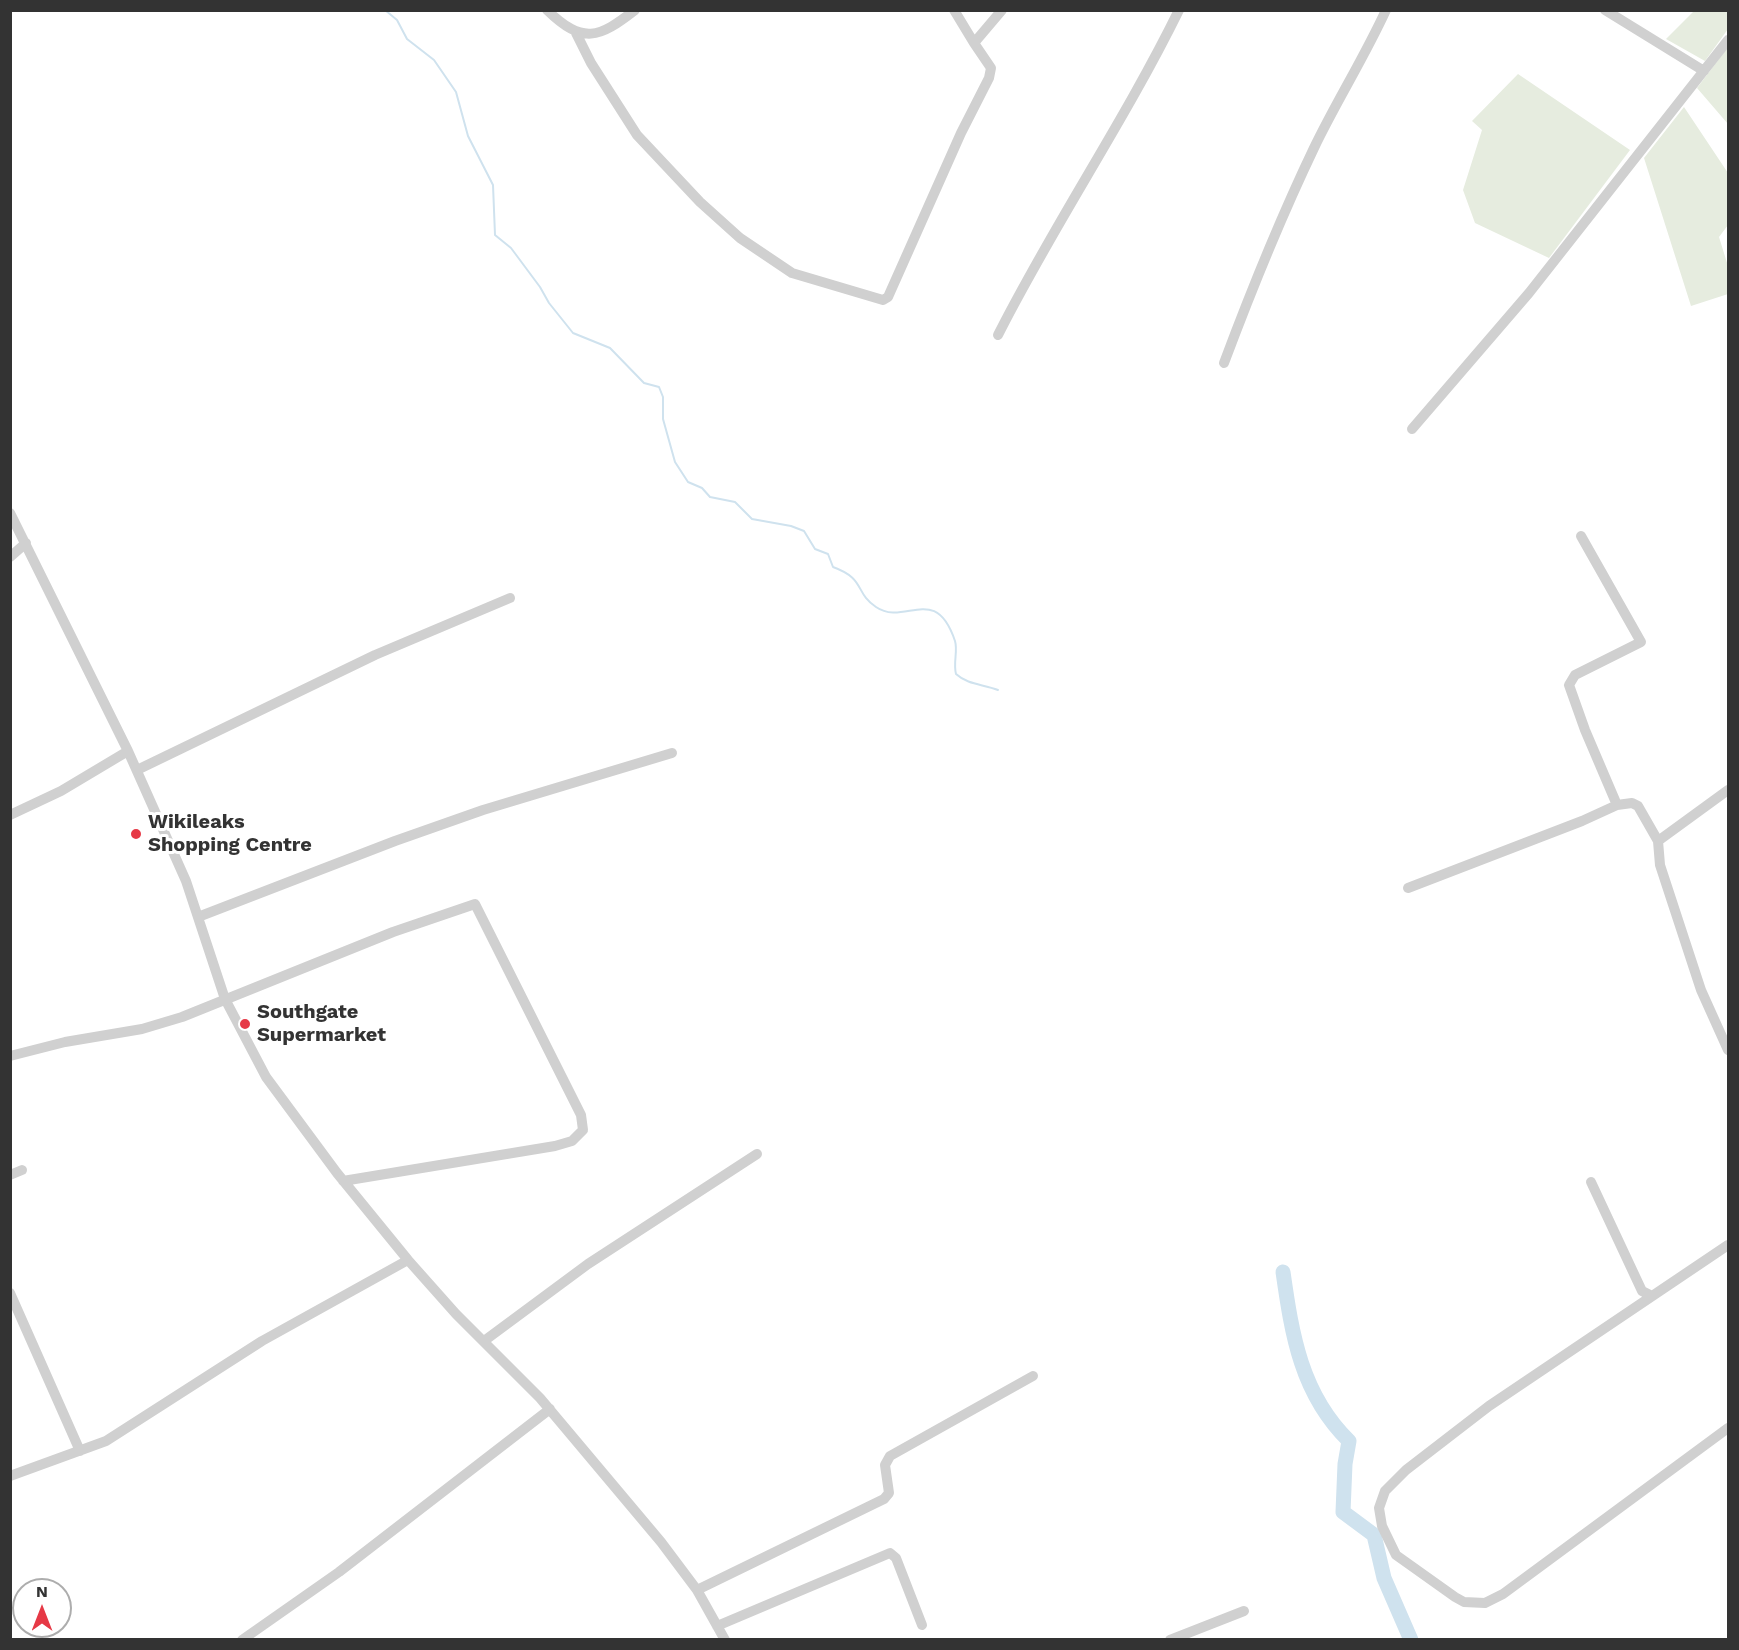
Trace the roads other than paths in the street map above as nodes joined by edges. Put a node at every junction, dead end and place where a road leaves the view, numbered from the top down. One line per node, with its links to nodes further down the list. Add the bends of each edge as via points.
1 (548, 10): 8 (street)
2 (635, 10): 8 (street, via 598,34)
3 (954, 10): 10 (street)
4 (1002, 10): 10 (street)
5 (1179, 10): 12 (street, via 1151,68 1053,232)
6 (1386, 10): 13 (street, via 1310,157 1263,260)
7 (1605, 10): 11 (street)
8 (576, 33): 10 (street, via 637,135 740,238 792,273 878,300 888,297 989,78 991,68)
9 (1728, 40): 11 (street)
10 (974, 43)
11 (1704, 71): 14 (street, via 1529,293)
12 (998, 336)
13 (1224, 363)
14 (1412, 429)
15 (10, 513): 17 (street)
16 (1581, 536): 24 (street, via 1641,642 1575,675 1569,685)
17 (26, 543): 18 (street); 20 (street)
18 (10, 557)
19 (510, 598): 22 (street, via 375,655)
20 (128, 751): 22 (street); 25 (street, via 61,791)
21 (672, 753): 28 (street, via 483,810)
22 (136, 770): 28 (street)
23 (1728, 790): 26 (street)
24 (1617, 804): 26 (street, via 1638,806); 27 (street)
25 (10, 815)
26 (1658, 841): 30 (street, via 1660,865 1701,990)
27 (1408, 888)
28 (198, 917): 29 (street)
29 (225, 999): 31 (street, via 142,1029); 35 (street, via 266,1077); 35 (street, via 469,904 478,906 583,1119 583,1130 572,1141 555,1146)
30 (1728, 1050)
31 (10, 1056)
32 (757, 1154): 41 (street, via 588,1263)
33 (22, 1170): 34 (street)
34 (10, 1175)
35 (344, 1181): 38 (street)
36 (1591, 1182): 40 (street, via 1642,1291)
37 (1728, 1245): 40 (street)
38 (408, 1260): 41 (street); 45 (street, via 262,1341 114,1436)
39 (10, 1293): 45 (street)
40 (1652, 1296): 44 (street, via 1489,1406 1385,1491 1379,1508 1387,1539 1396,1555 1464,1602 1485,1603 1531,1577)
41 (484, 1341): 43 (street)
42 (1033, 1376): 47 (street, via 890,1456 885,1465 889,1493 884,1499)
43 (550, 1409): 47 (street); 51 (street, via 339,1572)
44 (1728, 1428)
45 (80, 1451): 46 (street)
46 (10, 1476)
47 (697, 1590): 50 (street)
48 (1244, 1611): 53 (street)
49 (922, 1625): 50 (street, via 896,1558 890,1553)
50 (717, 1626): 52 (street)
51 (242, 1640)
52 (725, 1640)
53 (1170, 1640)

